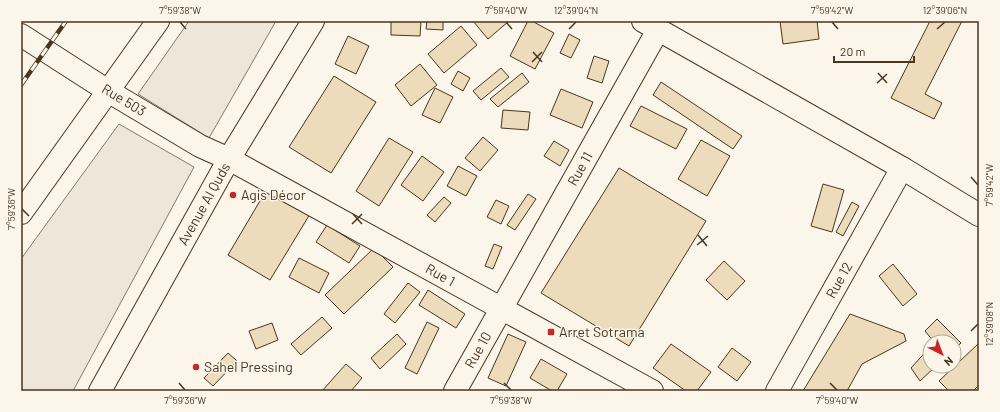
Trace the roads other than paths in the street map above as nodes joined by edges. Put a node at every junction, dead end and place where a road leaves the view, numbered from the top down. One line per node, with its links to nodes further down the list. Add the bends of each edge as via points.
1 (158, 21): 5 (main road)
2 (313, 21): 6 (main road, Avenue Al Quds)
3 (651, 25): 7 (main road); 10 (main road, Rue 11)
4 (21, 35): 5 (main road, Rue 503)
5 (108, 91): 6 (main road, Rue 503, via 200,146); 8 (main road)
6 (229, 159): 10 (main road, Rue 1); 11 (main road, Avenue Al Quds)
7 (902, 168): 9 (main road); 14 (main road, Rue 12)
8 (21, 213)
9 (979, 215)
10 (501, 308): 12 (main road, Rue 10); 13 (main road, Rue 1)
11 (100, 391)
12 (455, 391)
13 (652, 391)
14 (777, 391)

